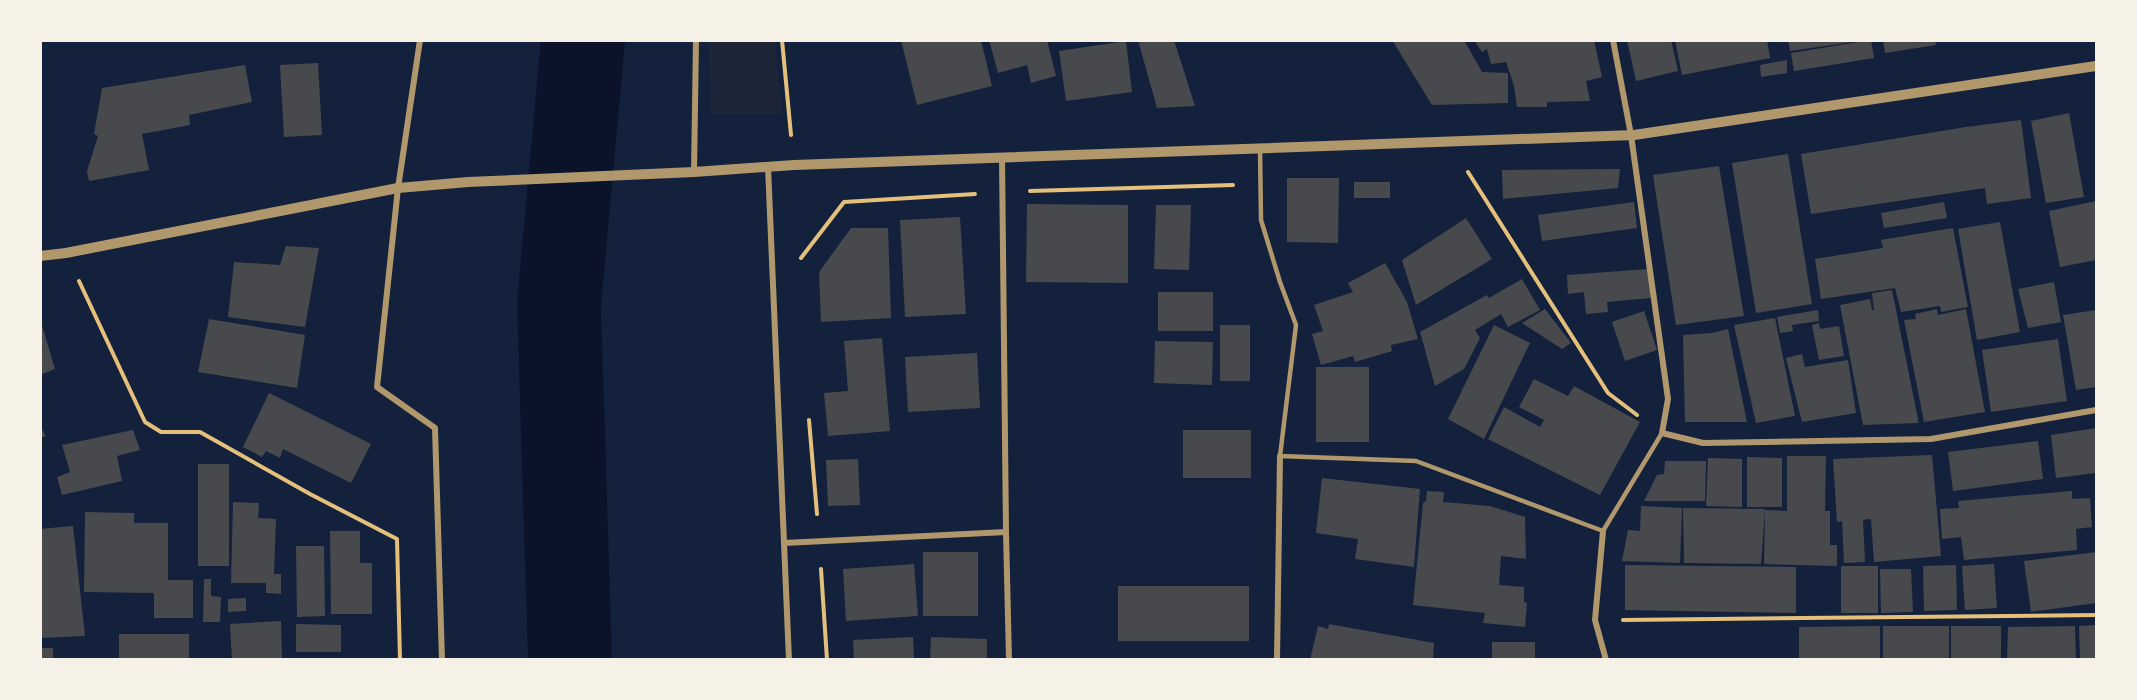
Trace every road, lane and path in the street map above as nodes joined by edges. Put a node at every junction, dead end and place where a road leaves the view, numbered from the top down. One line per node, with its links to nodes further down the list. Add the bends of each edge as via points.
1 (420, 40): 14 (street)
2 (696, 40): 12 (street)
3 (782, 40): 10 (path)
4 (1613, 40): 6 (street)
5 (2097, 66): 6 (street)
6 (1631, 135): 7 (street); 21 (street, via 1668,399)
7 (1450, 140): 8 (street); 21 (path, via 1608,393)
8 (1260, 148): 9 (street); 13 (lane)
9 (1002, 157): 10 (street); 15 (street)
10 (794, 165): 11 (street)
11 (768, 167): 12 (street); 25 (street)
12 (694, 172): 14 (street)
13 (1261, 185): 15 (path); 22 (lane, via 1261,220 1296,325)
14 (398, 188): 16 (street); 30 (street, via 377,387 435,428)
15 (1001, 192): 18 (path, via 844,202); 24 (street)
16 (66, 253): 17 (street); 29 (path, via 146,422 161,432 200,432 397,539)
17 (40, 256)
18 (797, 264)
19 (2097, 410): 21 (street, via 1931,439 1703,443)
20 (809, 415): 26 (path)
21 (1662, 433): 23 (lane)
22 (1280, 456): 23 (lane, via 1416,461); 34 (street)
23 (1603, 531): 28 (street)
24 (1006, 532): 26 (street); 33 (street)
25 (784, 543): 26 (street); 31 (street)
26 (819, 543): 32 (path)
27 (2097, 615): 28 (path)
28 (1595, 620): 35 (street)
29 (400, 660)
30 (442, 660)
31 (789, 660)
32 (827, 660)
33 (1009, 660)
34 (1277, 660)
35 (1606, 660)

